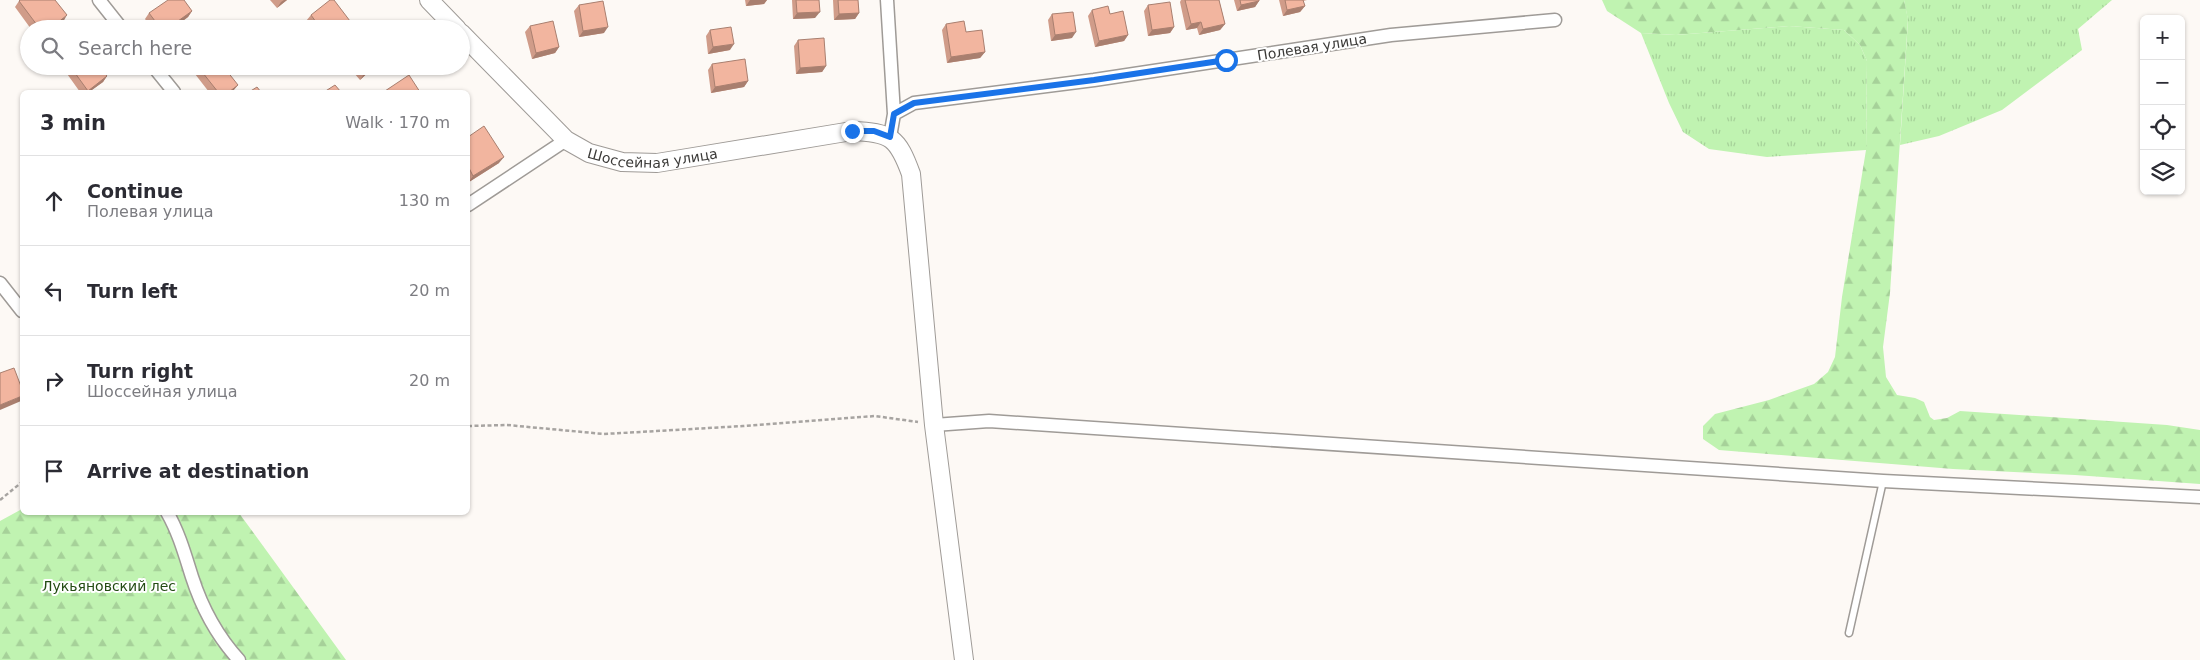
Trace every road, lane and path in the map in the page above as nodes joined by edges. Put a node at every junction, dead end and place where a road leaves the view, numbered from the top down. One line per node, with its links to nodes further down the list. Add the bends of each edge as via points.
1 (99, 0): 4 (street)
2 (429, 0): 5 (main road)
3 (887, 0): 10 (street)
4 (115, 20)
5 (448, 20)
6 (1555, 20): 10 (street, Полевая улица, via 1392,35 1094,80 914,103)
7 (470, 43): 12 (main road, Шоссейная улица)
8 (160, 75): 9 (street)
9 (172, 90)
10 (894, 114): 11 (street)
11 (890, 137): 12 (main road, Шоссейная улица, via 874,131 852,131 656,163 622,162 590,154); 16 (main road, via 902,151 911,174)
12 (566, 140): 13 (street)
13 (470, 204)
14 (0, 283): 15 (street)
15 (20, 308)
16 (934, 425): 17 (path, via 875,416 604,434 507,425); 18 (street, via 989,421); 25 (main road)
17 (470, 426)
18 (1883, 481): 20 (street); 23 (lane)
19 (20, 484): 21 (path)
20 (2200, 497)
21 (0, 500)
22 (168, 515): 24 (street, via 208,618)
23 (1848, 633)
24 (239, 660)
25 (964, 660)

